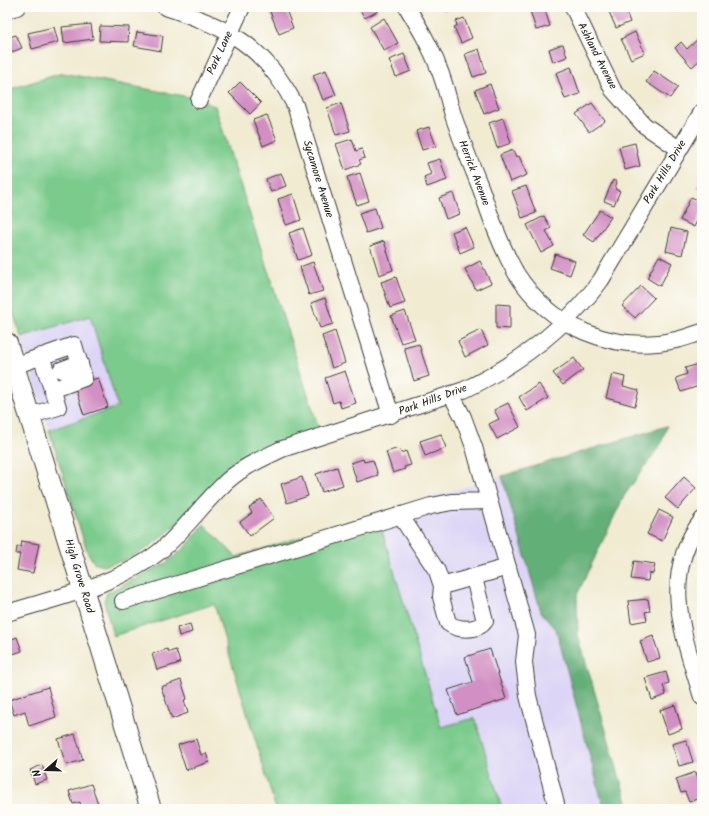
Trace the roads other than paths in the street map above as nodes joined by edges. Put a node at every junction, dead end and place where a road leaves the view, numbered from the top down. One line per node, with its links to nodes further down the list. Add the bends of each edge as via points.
1 (17, 7): 6 (street)
2 (165, 7): 7 (street, Sycamore Avenue, via 198,17)
3 (242, 7): 7 (street, Park Lane)
4 (407, 7): 11 (street, Herrick Avenue, via 439,69 455,122 500,240 516,272 529,290 543,306)
5 (573, 7): 10 (street, Ashland Avenue, via 613,90 644,125)
6 (7, 10)
7 (230, 32): 8 (street, Park Lane); 19 (street, Sycamore Avenue, via 268,64 295,105)
8 (199, 100)
9 (702, 112): 10 (street, Park Hills Drive)
10 (679, 149): 11 (street, Park Hills Drive, via 601,280)
11 (565, 323): 12 (street, Herrick Avenue, via 609,339 642,343 675,340); 18 (street, Park Hills Drive, via 528,353 489,377)
12 (702, 332)
13 (7, 344): 16 (main road, High Grove Road)
14 (41, 356): 15 (street, via 74,345); 16 (street); 17 (street)
15 (80, 362): 17 (street); 17 (street, via 84,378)
16 (14, 366): 20 (main road, High Grove Road)
17 (53, 378): 20 (street, via 58,407)
18 (452, 394): 19 (street, Park Hills Drive); 21 (street, via 474,447)
19 (391, 415): 27 (street, Park Hills Drive, via 255,461 223,485 187,527 158,552 126,572)
20 (29, 416): 27 (main road, High Grove Road)
21 (489, 501): 22 (street, via 452,502); 24 (street)
22 (400, 515): 26 (street, via 438,571); 28 (street)
23 (702, 520): 30 (street, via 690,540 680,568 677,595 681,628)
24 (508, 567): 25 (street); 31 (street, via 527,635 524,662 528,696)
25 (474, 578): 26 (street); 26 (street, via 485,621 468,628 456,629 448,623 441,597)
26 (442, 586)
27 (83, 589): 29 (street, Park Hills Drive); 32 (main road, High Grove Road)
28 (123, 600)
29 (7, 613)
30 (702, 697)
31 (556, 804)
32 (151, 809)

